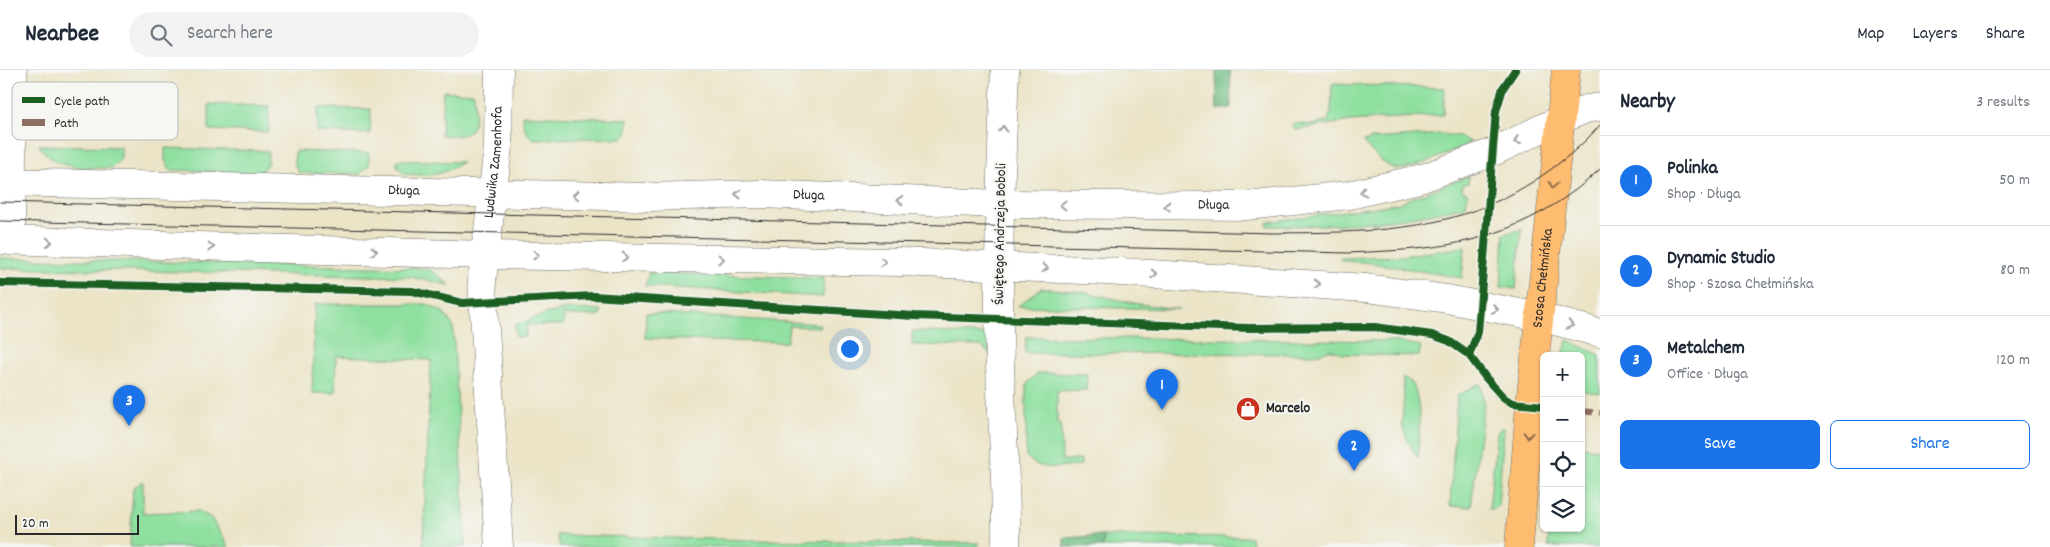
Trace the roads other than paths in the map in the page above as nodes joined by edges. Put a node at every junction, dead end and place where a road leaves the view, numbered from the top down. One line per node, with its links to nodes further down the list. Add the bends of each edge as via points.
1 (499, 70): 8 (street, Ludwika Zamenhofa, via 498,147)
2 (1005, 70): 9 (street, Świętego Andrzeja Boboli, one-way to 2)
3 (1566, 70): 6 (main road, Szosa Chełmińska)
4 (12, 86): 7 (street)
5 (1600, 107): 6 (street, Długa, via 1586,109)
6 (1561, 120): 9 (street, Długa, one-way to 9, via 1493,152 1423,178 1349,195 1246,206); 13 (main road, Szosa Chełmińska, one-way to 13)
7 (6, 182): 8 (street, Długa); 10 (street)
8 (492, 194): 9 (street, Długa, one-way to 8, via 761,194 670,197); 11 (street, Ludwika Zamenhofa)
9 (999, 204): 12 (street, Świętego Andrzeja Boboli)
10 (6, 241): 11 (street, one-way to 11)
11 (486, 255): 12 (street, one-way to 12); 15 (street, Ludwika Zamenhofa, via 482,281)
12 (1000, 266): 13 (street, one-way to 13, via 1366,288); 16 (street, Świętego Andrzeja Boboli)
13 (1540, 317): 14 (street, one-way to 14); 17 (main road, Szosa Chełmińska, one-way to 17)
14 (1600, 333)
15 (499, 547)
16 (1006, 547)
17 (1519, 547)

